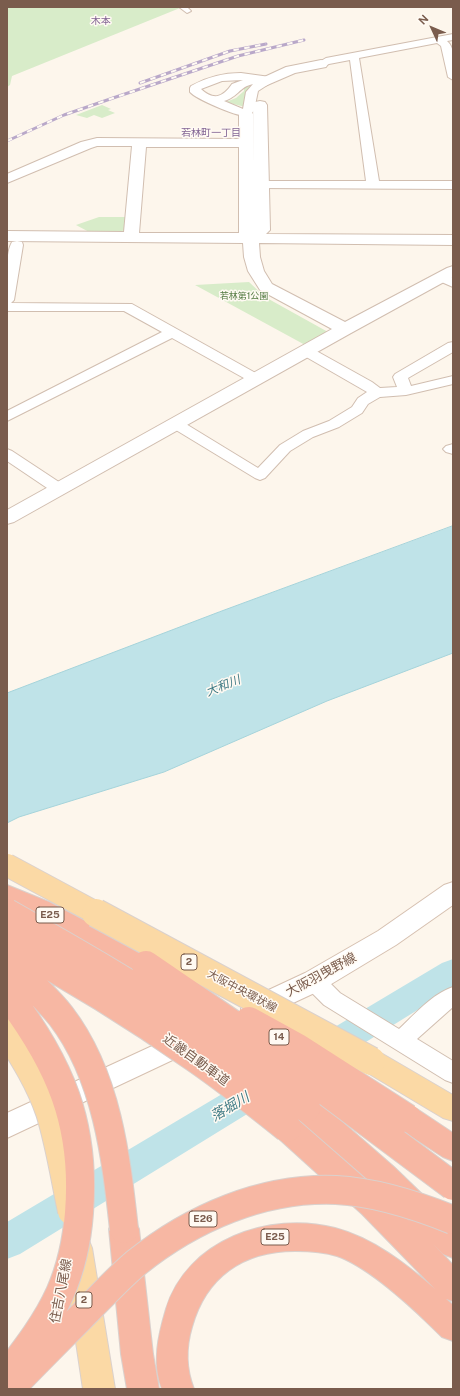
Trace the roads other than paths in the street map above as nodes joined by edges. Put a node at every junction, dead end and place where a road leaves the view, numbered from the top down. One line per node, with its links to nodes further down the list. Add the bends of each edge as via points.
1 (453, 37): 2 (street)
2 (445, 41): 3 (street); 4 (street, via 326,61); 5 (street)
3 (355, 60): 4 (street); 16 (street)
4 (321, 64): 7 (street, via 291,70)
5 (453, 77)
6 (215, 80): 7 (street, via 236,75 254,76); 8 (street); 9 (street, via 195,88 196,92)
7 (268, 81): 8 (street, via 250,81); 10 (street, via 262,90); 11 (street, via 259,84 252,91)
8 (236, 86): 9 (street, via 227,97)
9 (212, 100): 11 (street)
10 (260, 105): 15 (street)
11 (246, 114): 13 (street)
12 (139, 143): 13 (street); 14 (street, via 97,142 86,145); 18 (street)
13 (246, 143): 19 (street)
14 (7, 179)
15 (262, 184): 16 (street); 19 (street)
16 (374, 185): 17 (street)
17 (453, 185)
18 (131, 238): 19 (street); 21 (street)
19 (254, 240): 20 (street); 21 (street); 22 (street); 26 (street, via 252,257 256,271 266,287)
20 (453, 240)
21 (10, 242): 24 (street)
22 (453, 246)
23 (449, 277): 26 (street)
24 (7, 300)
25 (7, 307): 27 (street, via 127,307)
26 (345, 329): 29 (street)
27 (172, 332): 30 (street); 34 (street)
28 (453, 346): 32 (street, via 400,377)
29 (306, 351): 30 (street); 33 (street)
30 (256, 379): 35 (street)
31 (453, 380): 32 (street)
32 (406, 391): 33 (street)
33 (377, 393): 35 (street, via 363,401 357,410 334,424 308,434 285,448 260,475)
34 (7, 417)
35 (176, 424): 37 (street)
36 (7, 454): 37 (street)
37 (58, 489): 38 (street)
38 (7, 518)
39 (7, 865): 52 (main road, 大阪中央環状線 / 2, bridge, via 371,1061)
40 (453, 892): 46 (street, 大阪羽曳野線, via 387,938)
41 (7, 895): 45 (highway, E25, via 40,909)
42 (7, 913): 58 (highway, bridge, via 185,1019 236,1054 306,1108 384,1176)
43 (7, 942): 59 (highway, 近畿自動車道, bridge, via 118,1006 196,1059 287,1128 341,1175)
44 (7, 963): 65 (highway, bridge, via 61,1016 86,1056 94,1077 109,1124 120,1184 137,1354)
45 (146, 965): 54 (highway, 14, bridge, via 298,1048); 55 (highway, E25, bridge, via 280,1057 404,1152)
46 (314, 981): 50 (street, via 332,999); 53 (street, 大阪羽曳野線)
47 (7, 994): 61 (highway, bridge, via 41,1042 62,1084 77,1129 82,1179 76,1236 61,1290 40,1329)
48 (453, 996): 50 (street)
49 (7, 1031): 56 (main road, 2, bridge, via 20,1050 44,1099 57,1139)
50 (393, 1036): 51 (street)
51 (453, 1073)
52 (453, 1109)
53 (7, 1126)
54 (453, 1148)
55 (453, 1186)
56 (72, 1211): 63 (street, 住吉八尾線, via 61,1304 51,1338); 64 (main road, 2)
57 (453, 1220): 62 (highway, E26, bridge, via 402,1202 336,1190 276,1195 219,1212 191,1225 142,1258)
58 (453, 1244)
59 (453, 1287)
60 (453, 1326): 66 (highway, E25, via 402,1281 352,1250 337,1243 301,1236 268,1238 232,1250 214,1262 187,1296 177,1318 173,1341 172,1363)
61 (7, 1374)
62 (10, 1389)
63 (25, 1389)
64 (99, 1389)
65 (143, 1389)
66 (178, 1389)

